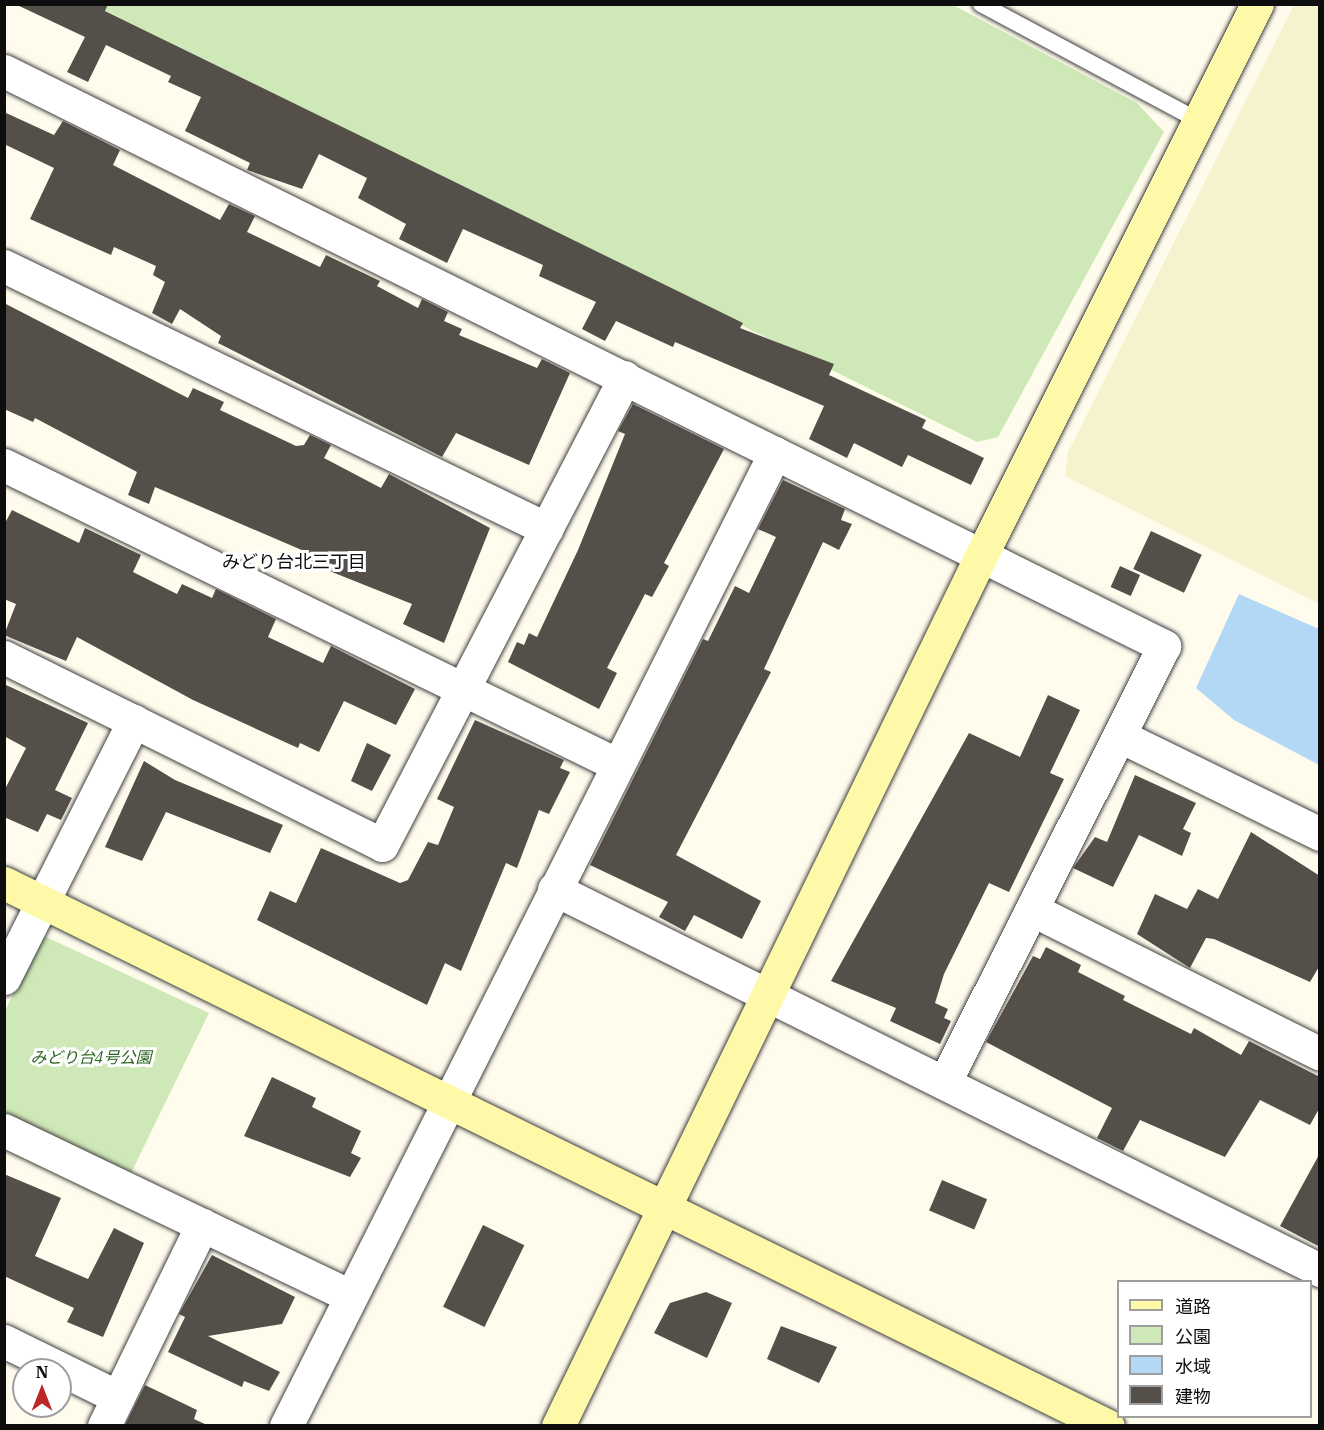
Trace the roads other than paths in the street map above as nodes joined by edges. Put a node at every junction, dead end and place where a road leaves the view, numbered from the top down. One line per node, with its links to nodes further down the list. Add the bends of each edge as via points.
1 (981, 4): 4 (lane)
2 (1257, 4): 4 (street)
3 (4, 71): 6 (street)
4 (1199, 122): 10 (street)
5 (4, 266): 9 (street)
6 (624, 377): 7 (street); 9 (street)
7 (775, 453): 10 (street); 15 (street)
8 (4, 465): 12 (street)
9 (546, 529): 12 (street)
10 (981, 556): 14 (street, via 1164,646); 22 (street)
11 (4, 657): 13 (street)
12 (465, 689): 13 (street, via 382,844); 15 (street)
13 (134, 721): 19 (street)
14 (1120, 736): 16 (street); 20 (street)
15 (618, 765): 18 (street)
16 (1320, 834)
17 (4, 883): 19 (street)
18 (554, 889): 22 (street); 25 (street)
19 (44, 902): 21 (street); 25 (street)
20 (1035, 911): 23 (street); 24 (street)
21 (4, 978)
22 (771, 996): 24 (street); 27 (street)
23 (1320, 1054)
24 (944, 1083): 29 (street)
25 (449, 1098): 27 (street); 30 (street)
26 (4, 1130): 28 (street)
27 (665, 1211): 34 (street); 35 (street)
28 (202, 1225): 30 (street); 32 (street)
29 (1320, 1270)
30 (350, 1296): 33 (street)
31 (4, 1341): 32 (street)
32 (111, 1411)
33 (285, 1425)
34 (558, 1425)
35 (1108, 1425)

